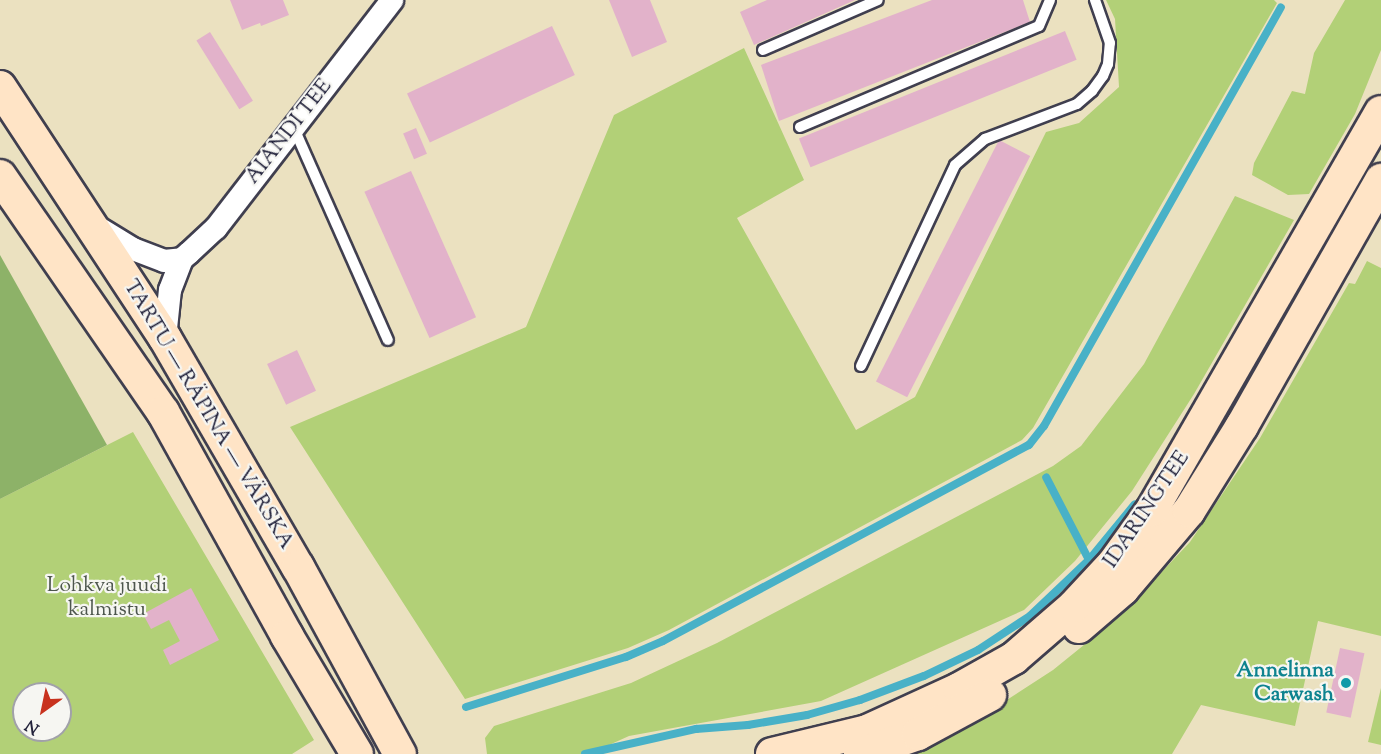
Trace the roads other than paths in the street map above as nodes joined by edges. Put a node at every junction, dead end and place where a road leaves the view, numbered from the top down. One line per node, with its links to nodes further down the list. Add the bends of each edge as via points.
1 (392, 0): 8 (street, AIANDI TEE)
2 (878, 0): 5 (lane)
3 (1050, 0): 9 (lane, via 1039,26)
4 (1095, 0): 16 (lane, via 1110,43 1103,76 1077,104 985,140 955,165)
5 (763, 51)
6 (0, 87): 12 (main road, TARTU — RÄPINA — VÄRSKA)
7 (1381, 112): 19 (main road, IDARINGTEE, via 1152,510 1113,564 1074,606 1014,658 959,689 867,731)
8 (293, 126): 13 (street, AIANDI TEE, via 216,228); 15 (lane)
9 (800, 128)
10 (0, 176): 17 (main road, TARTU — RÄPINA — VÄRSKA, via 163,412)
11 (1381, 180): 20 (main road, IDARINGTEE, via 1242,426 1189,511 1123,589 1011,684 918,734)
12 (92, 224): 13 (street, via 134,249 164,261); 14 (main road, TARTU — RÄPINA — VÄRSKA)
13 (182, 259): 14 (street, AIANDI TEE, via 170,290)
14 (165, 338): 18 (main road, TARTU — RÄPINA — VÄRSKA, via 298,567)
15 (388, 340)
16 (861, 366)
17 (357, 754)
18 (400, 754)
19 (772, 754)
20 (860, 754)

